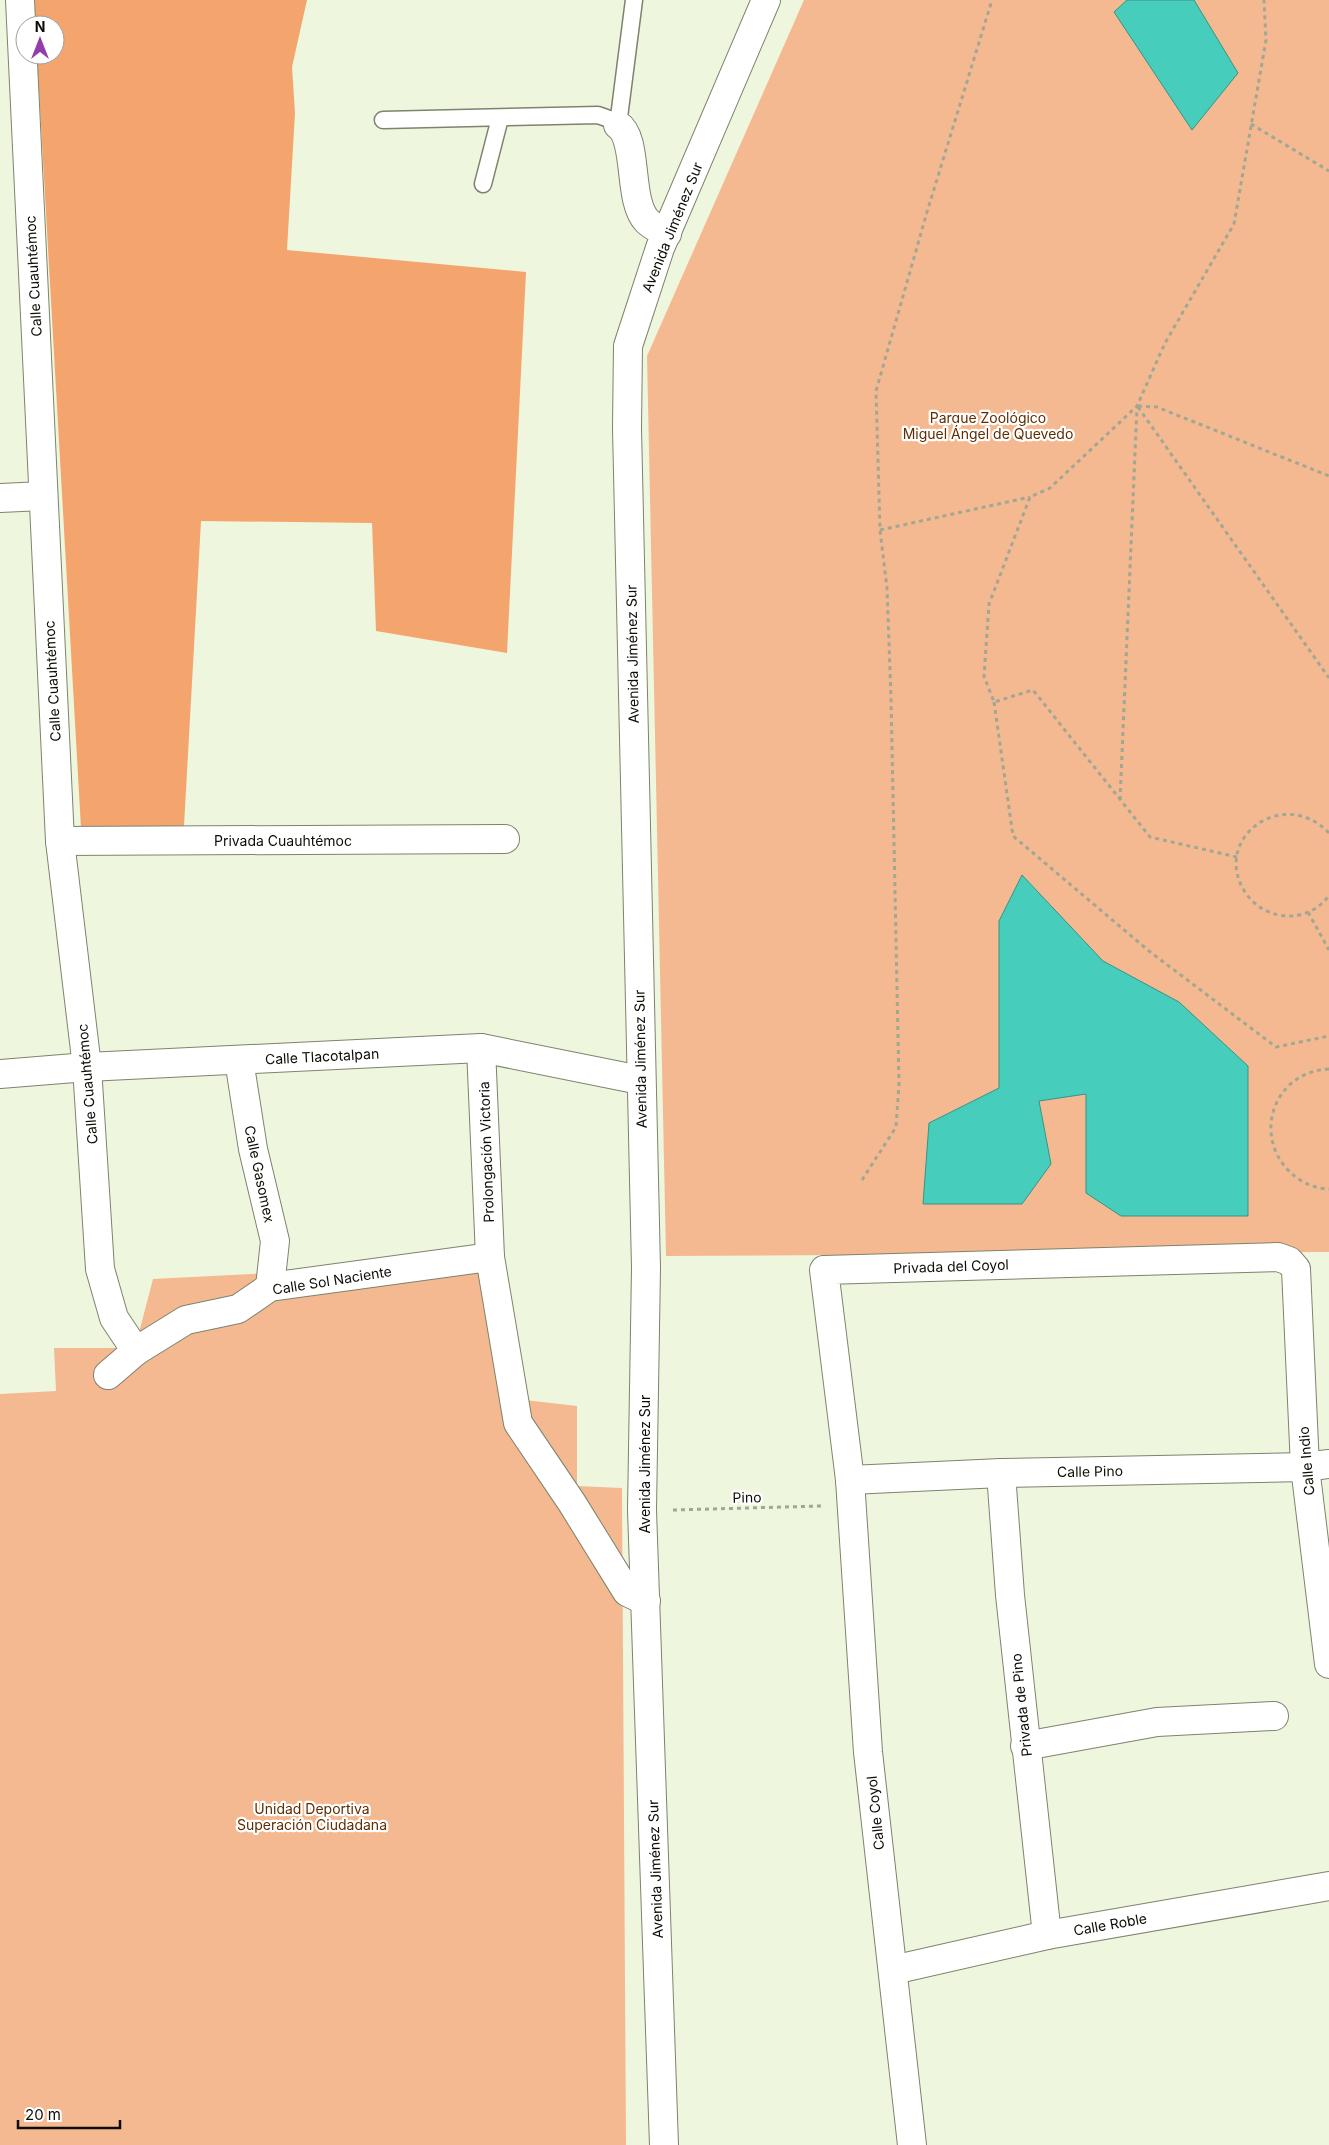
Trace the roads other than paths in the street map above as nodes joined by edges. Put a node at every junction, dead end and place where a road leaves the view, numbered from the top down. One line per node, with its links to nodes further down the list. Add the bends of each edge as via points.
1 (20, 0): 9 (street, Calle Cuauhtémoc)
2 (634, 0): 6 (lane)
3 (766, 0): 8 (street, Avenida Jiménez Sur)
4 (500, 118): 5 (lane); 6 (lane, via 598,115); 7 (lane)
5 (383, 120)
6 (618, 125): 8 (street, via 623,128 628,142 638,206 647,220)
7 (482, 184)
8 (667, 234): 17 (street, Avenida Jiménez Sur, via 628,346)
9 (43, 496): 10 (street); 12 (street, Calle Cuauhtémoc)
10 (0, 498)
11 (505, 840): 12 (street, Privada Cuauhtémoc)
12 (60, 841): 15 (street, Calle Cuauhtémoc)
13 (482, 1048): 14 (street, Calle Tlacotalpan); 17 (street, Calle Tlacotalpan); 18 (street, Prolongación Victoria)
14 (239, 1060): 15 (street, Calle Tlacotalpan); 20 (street, Calle Gasomex, via 253,1149 275,1241)
15 (87, 1067): 16 (street, Calle Tlacotalpan); 21 (street, Calle Cuauhtémoc, via 100,1269 114,1318)
16 (0, 1074)
17 (640, 1080): 26 (street, Avenida Jiménez Sur, via 646,1268 642,1510)
18 (490, 1257): 20 (street, Calle Sol Naciente); 26 (street, Prolongación Victoria, via 518,1423 627,1592)
19 (1289, 1261): 23 (street, Calle Indio, via 1296,1269); 25 (street, Privada del Coyol, via 1278,1257 824,1270)
20 (270, 1287): 21 (street, Calle Sol Naciente, via 238,1309 186,1320)
21 (136, 1351): 22 (street, Calle Sol Naciente)
22 (108, 1375)
23 (1317, 1465): 24 (street, Calle Pino); 27 (street, Calle Indio)
24 (1002, 1473): 25 (street, Calle Pino); 29 (street, Privada de Pino)
25 (851, 1492): 32 (street, Calle Coyol, via 868,1752)
26 (646, 1600): 33 (street, Avenida Jiménez Sur)
27 (1329, 1664)
28 (1274, 1716): 29 (street, via 1158,1722)
29 (1025, 1746): 31 (street, Privada de Pino)
30 (1329, 1886): 31 (street, Calle Roble)
31 (1047, 1935): 32 (street, Calle Roble)
32 (893, 1970): 34 (street, Calle Coyol)
33 (664, 2145)
34 (912, 2145)

